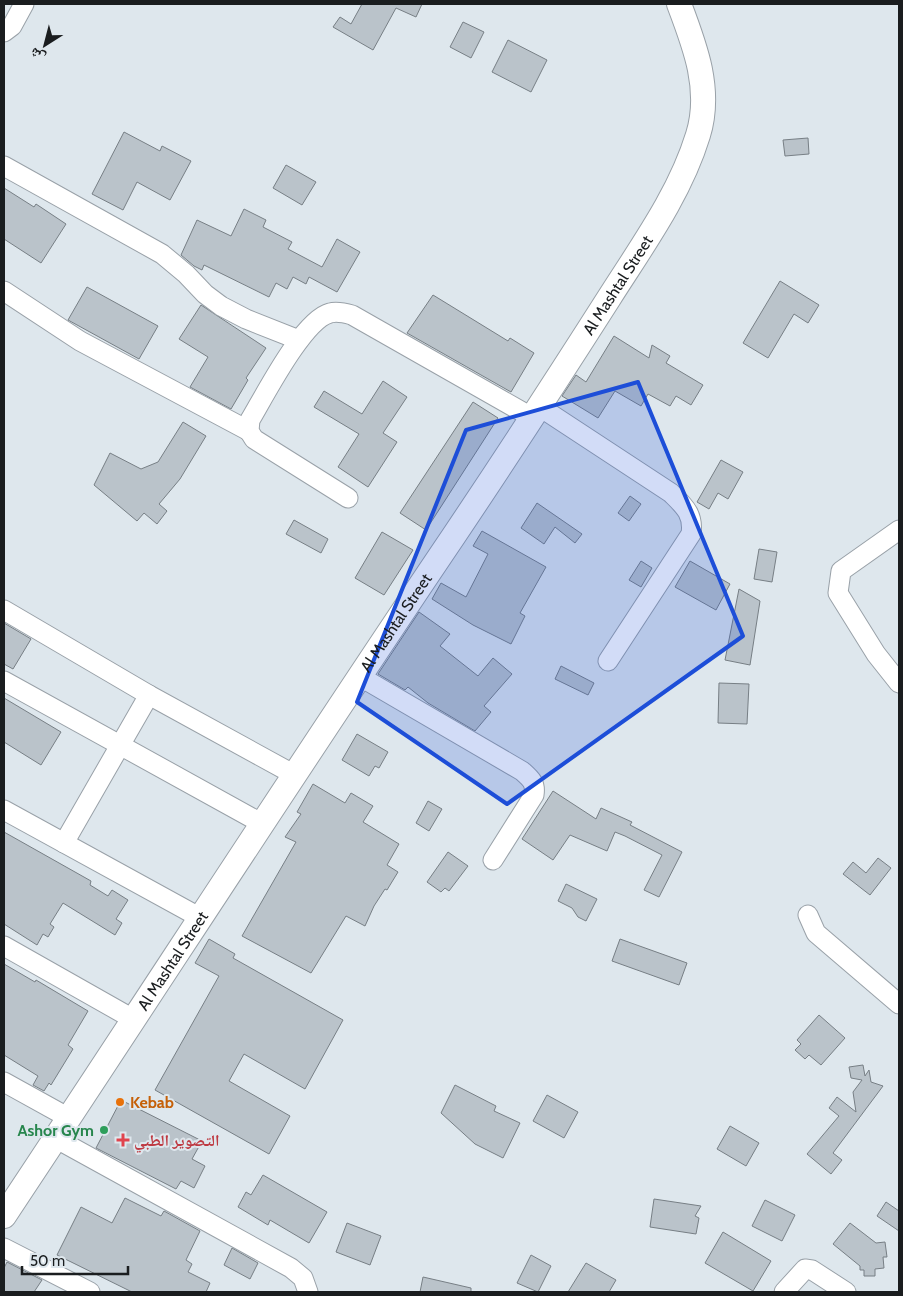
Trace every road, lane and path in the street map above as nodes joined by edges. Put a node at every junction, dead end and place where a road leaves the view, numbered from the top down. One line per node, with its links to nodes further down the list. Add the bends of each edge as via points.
1 (24, 4): 3 (street, via 12,26)
2 (679, 4): 7 (main road, Al Mashtal Street, via 697,52 704,88 700,131 686,168 650,234)
3 (4, 32)
4 (4, 166): 6 (street, via 162,254 221,306)
5 (4, 292): 8 (street, via 80,341)
6 (299, 340): 7 (street, via 317,319 329,313 352,315); 8 (street, via 250,420)
7 (536, 413): 12 (street, via 671,493 689,511 693,524 691,534); 13 (main road, Al Mashtal Street)
8 (249, 431): 9 (street, via 254,439)
9 (348, 498)
10 (899, 530): 15 (street, via 841,571 838,593)
11 (4, 610): 16 (street)
12 (608, 661)
13 (359, 676): 18 (main road, Al Mashtal Street); 22 (street, via 522,771 532,780 534,795)
14 (4, 681): 17 (street)
15 (899, 684)
16 (149, 695): 17 (street); 18 (street)
17 (120, 746): 20 (street); 21 (street)
18 (293, 774): 20 (main road, Al Mashtal Street)
19 (4, 810): 21 (street)
20 (261, 823): 24 (main road, Al Mashtal Street)
21 (64, 843): 24 (street)
22 (493, 860)
23 (808, 915): 26 (street, via 816,933)
24 (200, 917): 27 (main road, Al Mashtal Street)
25 (4, 946): 27 (street)
26 (899, 1004)
27 (133, 1019): 29 (main road, Al Mashtal Street)
28 (4, 1082): 29 (street)
29 (69, 1118): 30 (main road, Al Mashtal Street)
30 (55, 1138): 31 (main road, Al Mashtal Street); 34 (street, via 291,1268 303,1278)
31 (4, 1216)
32 (4, 1248): 33 (street)
33 (90, 1292)
34 (308, 1292)
35 (784, 1292): 36 (street, via 805,1269 812,1270)
36 (846, 1292)

